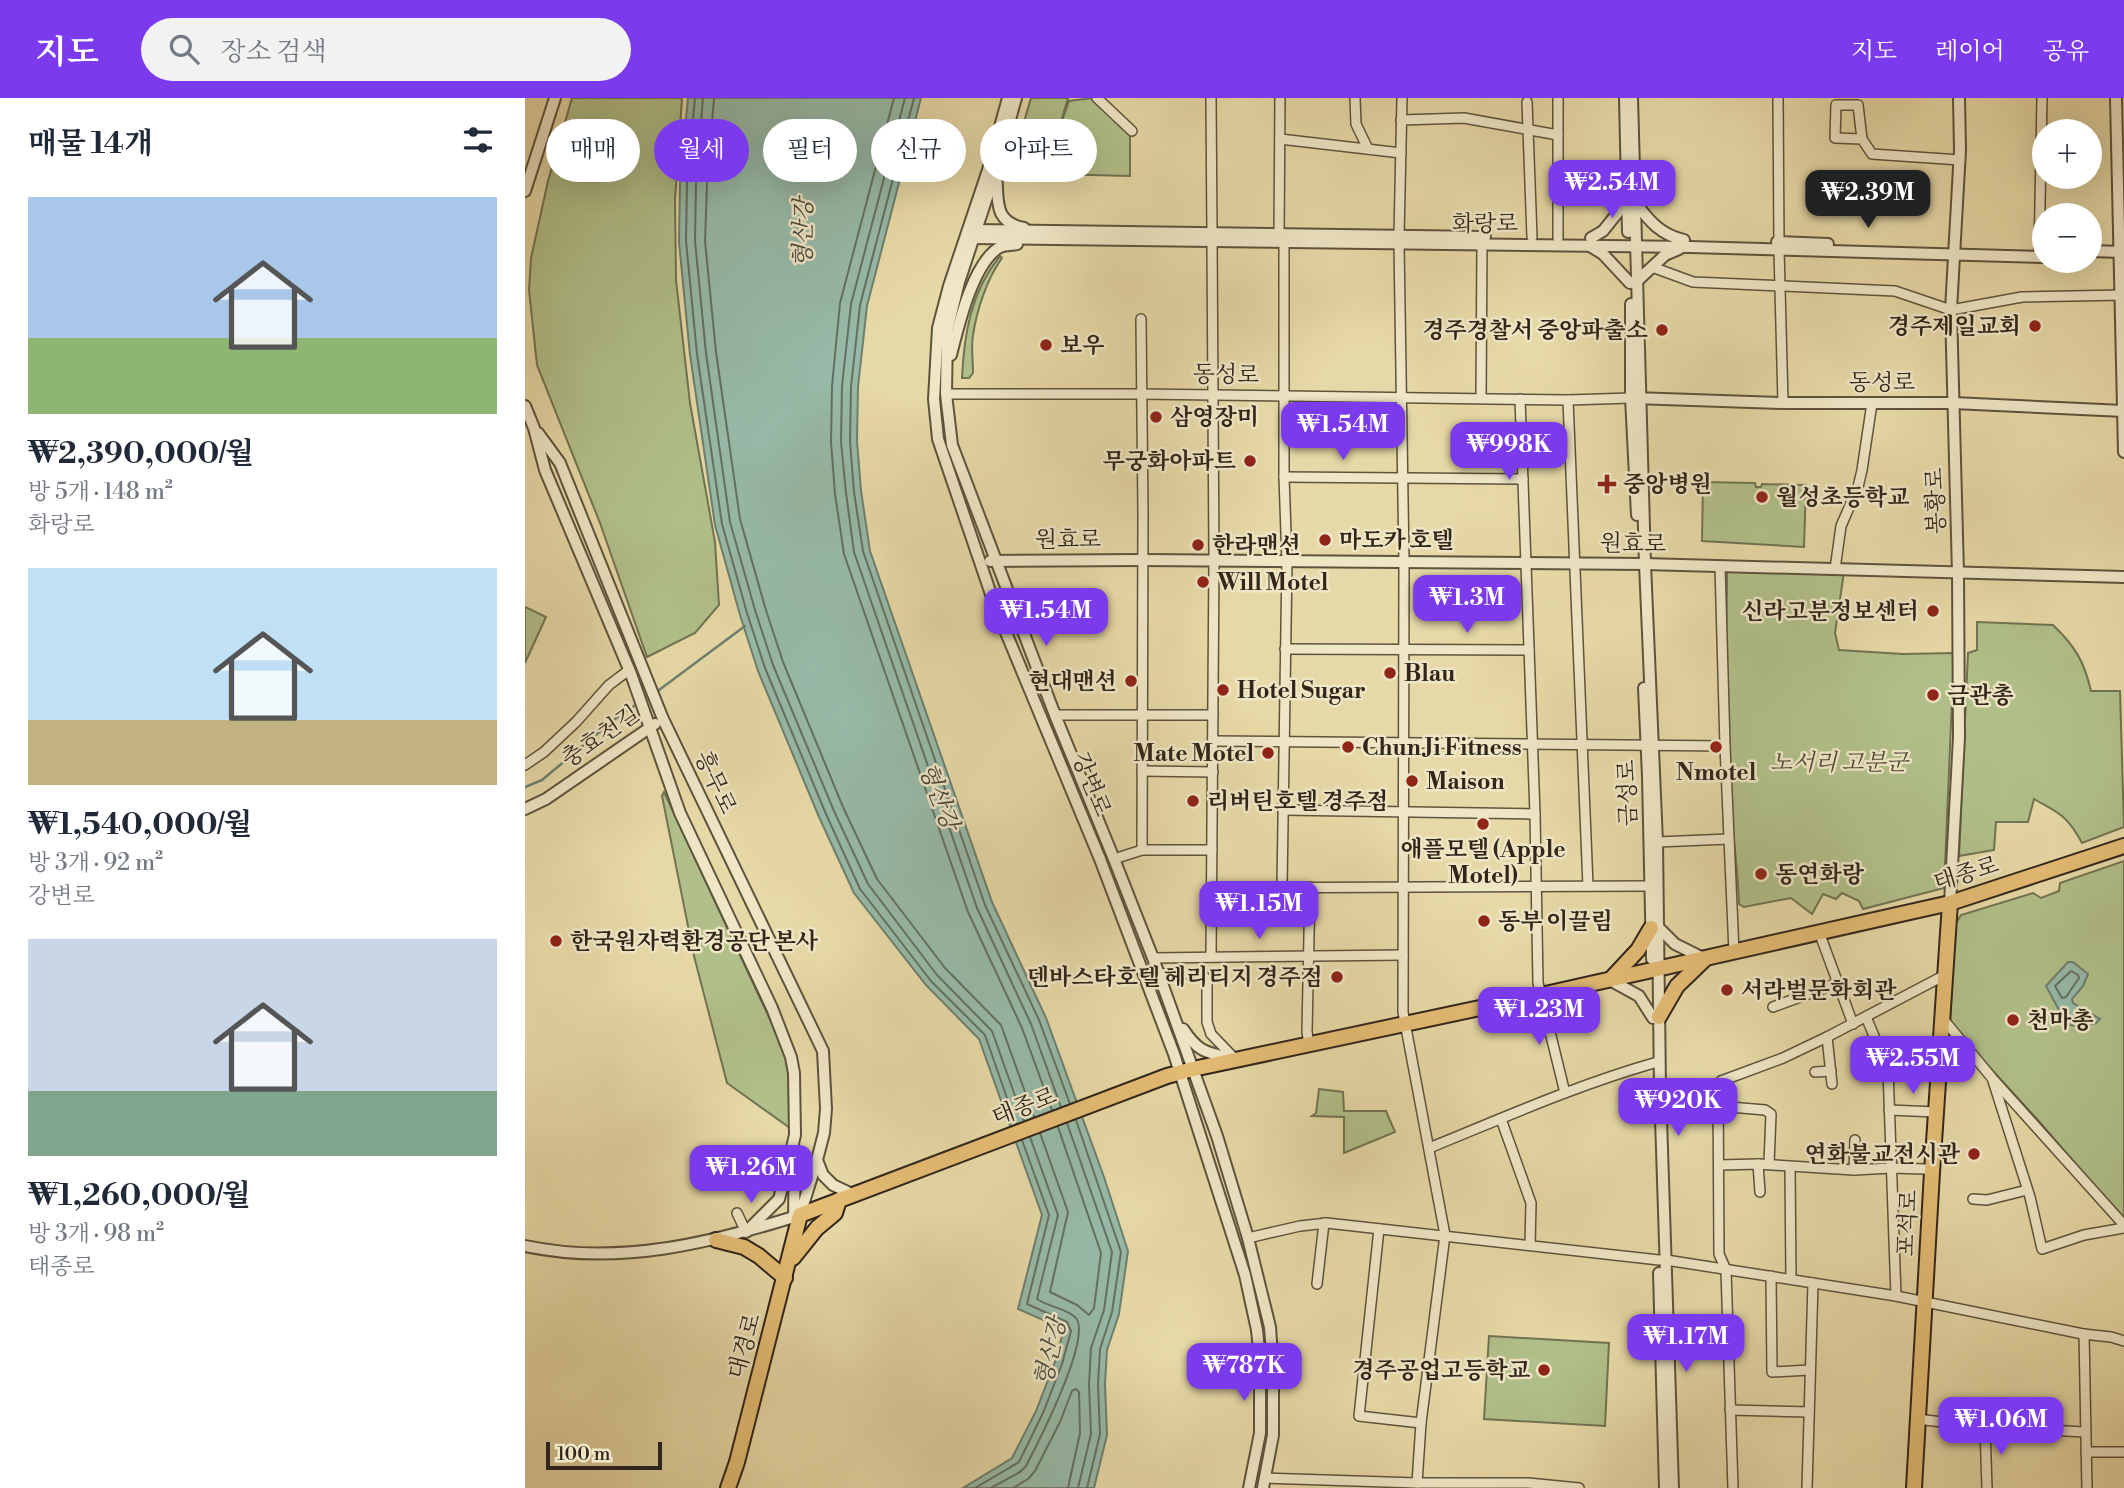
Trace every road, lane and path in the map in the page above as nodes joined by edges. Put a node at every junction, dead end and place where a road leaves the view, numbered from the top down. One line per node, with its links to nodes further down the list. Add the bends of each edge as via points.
1 (555, 98): 30 (street)
2 (1008, 98): 34 (street, 강변로)
3 (1016, 98): 17 (street, 강변로)
4 (1097, 98): 20 (street)
5 (1211, 98): 37 (street)
6 (1280, 98): 22 (street)
7 (1355, 98): 24 (street, via 1356,124)
8 (1402, 98): 18 (street)
9 (1558, 98): 21 (street)
10 (1625, 98): 31 (street, 금성로)
11 (1632, 98): 31 (street, 금성로)
12 (1777, 98): 45 (street)
13 (1959, 98): 26 (street, 봉황로)
14 (2042, 98): 32 (street, 화랑로)
15 (2116, 98): 29 (street)
16 (1527, 102): 19 (street)
17 (1010, 119)
18 (1401, 120): 19 (street, via 1464,118); 25 (street)
19 (1528, 130): 21 (street); 35 (street)
20 (1132, 131)
21 (1558, 135): 36 (street)
22 (1280, 139): 24 (street); 38 (street)
23 (1861, 139): 23 (street, via 1835,138 1836,105 1858,105); 26 (street, via 1872,154)
24 (1368, 149): 25 (street)
25 (1401, 153): 40 (street)
26 (1960, 160): 46 (street, 봉황로)
27 (991, 182): 34 (street, 강변로)
28 (996, 182): 33 (street, via 996,202 1002,215 1016,227)
29 (2121, 187): 49 (street)
30 (525, 191)
31 (1631, 201): 41 (street); 42 (street, 금성로); 44 (street, via 1654,226)
32 (2041, 203)
33 (1040, 231): 34 (street, 화랑로); 37 (street, 화랑로)
34 (971, 234): 39 (street, 화랑로); 57 (street, 강변로, via 947,331); 58 (street, 강변로, via 938,328)
35 (1532, 237): 36 (street, 화랑로); 40 (street, 화랑로)
36 (1558, 237): 41 (street, 화랑로)
37 (1212, 238): 38 (street, 화랑로); 39 (street, 화랑로); 60 (street)
38 (1282, 239): 40 (street, 화랑로); 61 (street)
39 (1050, 240): 57 (street, via 1000,247 982,265 963,308)
40 (1399, 240): 43 (street, 화랑로); 62 (street)
41 (1589, 241): 42 (street, 화랑로); 43 (street, 화랑로); 52 (street)
42 (1632, 242): 44 (street, 화랑로); 52 (street, 금성로)
43 (1482, 244): 63 (street)
44 (1687, 244): 45 (street, 화랑로); 51 (street)
45 (1779, 246): 46 (street, 화랑로); 53 (street)
46 (1955, 252): 48 (street, 화랑로); 55 (street, 봉황로)
47 (2102, 253): 49 (street)
48 (2032, 254)
49 (2122, 255): 50 (street); 54 (street)
50 (2102, 257)
51 (1652, 267): 52 (street); 53 (street, via 1693,282)
52 (1634, 282): 64 (street, 금성로)
53 (1781, 286): 55 (street, via 1895,291); 67 (street)
54 (2122, 295): 55 (street, via 2022,297); 71 (street)
55 (1951, 310): 69 (street, 봉황로)
56 (1141, 319): 59 (street)
57 (947, 375): 58 (street, 강변로)
58 (940, 394): 59 (street, 동성로); 77 (street, 강변로, via 951,445); 82 (street, 강변로, via 938,439)
59 (1142, 394): 60 (street, 동성로); 78 (street)
60 (1212, 395): 61 (street, 동성로); 79 (street)
61 (1285, 396): 62 (street, 동성로); 74 (street)
62 (1401, 397): 63 (street, 동성로); 75 (street)
63 (1481, 398): 65 (street, 동성로)
64 (1636, 398): 66 (street, 동성로); 67 (street, 동성로); 85 (street, 금성로)
65 (1520, 399): 66 (street, 동성로); 76 (street)
66 (1568, 400): 84 (street)
67 (1783, 403): 68 (street, 동성로)
68 (1872, 403): 69 (street, 동성로); 87 (street, via 1862,470 1841,526)
69 (1953, 403): 71 (street, 동성로); 88 (street, 봉황로)
70 (525, 406): 72 (street, 흥무로)
71 (2123, 411): 73 (street)
72 (534, 428): 93 (street, 흥무로, via 545,470); 97 (street, 흥무로, via 560,463)
73 (2124, 452)
74 (1284, 477): 75 (street); 80 (street)
75 (1403, 478): 76 (street); 81 (street)
76 (1523, 479): 83 (street)
77 (994, 560): 78 (street, 원효로); 82 (street, 원효로); 95 (street, 강변로)
78 (1142, 560): 79 (street, 원효로); 94 (street, 강변로)
79 (1214, 560): 80 (street, 원효로); 96 (street)
80 (1287, 561): 81 (street, 원효로); 90 (street)
81 (1405, 562): 83 (street, 원효로); 91 (street)
82 (980, 563): 157 (street, 강변로, via 1100,859)
83 (1527, 563): 84 (street, 원효로); 92 (street)
84 (1576, 563): 85 (street, 원효로); 103 (street)
85 (1642, 564): 86 (street, 원효로); 104 (street, 금성로)
86 (1720, 566): 87 (street, 원효로); 105 (street)
87 (1835, 569): 88 (street, 원효로)
88 (1958, 573): 89 (street, 원효로); 126 (street, 봉황로, via 1959,737)
89 (2124, 577)
90 (1285, 649): 91 (street); 100 (street)
91 (1405, 649): 92 (street); 101 (street)
92 (1529, 650): 102 (street)
93 (630, 672): 98 (street, 흥무로); 106 (street, via 609,685 576,722)
94 (1142, 714): 95 (street, 강변로); 96 (street); 107 (street, 강변로)
95 (1055, 715): 118 (street, 강변로)
96 (1213, 715): 99 (street)
97 (663, 719): 98 (street, 충효천길); 170 (street, 흥무로, via 823,1051 826,1109)
98 (651, 726): 109 (street, 충효천길); 167 (street, 흥무로, via 680,813 791,1057)
99 (1213, 741): 100 (street); 108 (street)
100 (1284, 742): 101 (street); 110 (street)
101 (1405, 743): 102 (street); 111 (street)
102 (1533, 745): 103 (street); 112 (street)
103 (1583, 746): 104 (street); 119 (street)
104 (1650, 746): 105 (street, 금성로); 114 (street, 금성로); 120 (street, 금성로)
105 (1725, 747): 113 (street)
106 (525, 765)
107 (1142, 771): 108 (street); 116 (street, 강변로)
108 (1213, 772): 117 (street)
109 (525, 809)
110 (1283, 810): 111 (street); 121 (street)
111 (1403, 811): 112 (street); 123 (street)
112 (1535, 814): 124 (street)
113 (1729, 839): 114 (street, 금성로); 129 (street)
114 (1657, 842): 127 (street, 금성로)
115 (2124, 846): 126 (main road, 태종로)
116 (1142, 850): 117 (street); 118 (street)
117 (1212, 850): 125 (street)
118 (1114, 859): 133 (street, 강변로)
119 (1588, 886): 120 (street); 124 (street)
120 (1650, 886): 127 (street, 금성로)
121 (1282, 887): 122 (street); 125 (street)
122 (1310, 887): 123 (street); 131 (street)
123 (1403, 887): 124 (street); 130 (street)
124 (1535, 887): 140 (street)
125 (1212, 888): 132 (street)
126 (1950, 903): 128 (main road, 태종로); 137 (main road, 포석로)
127 (1655, 928): 134 (street); 135 (street, 금성로); 138 (main road)
128 (1819, 932): 129 (main road, 태종로); 139 (street)
129 (1734, 952): 134 (main road, 태종로)
130 (1403, 955): 131 (street); 146 (street)
131 (1307, 956): 132 (street); 150 (street)
132 (1211, 957): 133 (street)
133 (1153, 958): 136 (street, 강변로)
134 (1705, 958): 135 (main road, 태종로); 144 (main road, via 1677,986)
135 (1655, 970): 138 (main road, 태종로); 144 (street, 금성로)
136 (1158, 974): 142 (street, 강변로); 153 (street, via 1205,975 1211,1034)
137 (1945, 975): 143 (street); 145 (main road, 포석로)
138 (1610, 980): 140 (main road, 태종로); 144 (street, via 1639,996)
139 (1838, 983): 141 (street); 147 (street)
140 (1541, 995): 146 (main road, 태종로); 161 (street)
141 (1773, 1007)
142 (1172, 1013): 153 (street, via 1202,1051); 157 (street, 강변로)
143 (1867, 1017): 147 (street); 152 (street)
144 (1656, 1018): 149 (street, 금성로)
145 (1943, 1019): 158 (street); 165 (main road, 포석로)
146 (1405, 1023): 150 (main road, 태종로); 169 (street)
147 (1853, 1024): 148 (street)
148 (1827, 1037): 155 (street); 160 (street, via 1721,1080)
149 (1657, 1043): 154 (street, 금성로); 162 (street, 금성로)
150 (1309, 1044): 153 (main road, 태종로)
151 (1917, 1049): 152 (street)
152 (1882, 1053): 164 (street, via 1888,1069)
153 (1235, 1060): 157 (main road, 태종로)
154 (1654, 1063): 161 (street); 193 (street, 금성로)
155 (1831, 1071): 156 (street); 159 (street)
156 (1815, 1072)
157 (1180, 1073): 179 (main road, 태종로); 189 (street, 강변로, via 1217,1136); 204 (street, 강변로, via 1245,1275)
158 (1992, 1079): 177 (street); 185 (street)
159 (1832, 1084)
160 (1717, 1092): 162 (street); 163 (street)
161 (1565, 1093): 166 (street)
162 (1661, 1100): 193 (street, 금성로)
163 (1718, 1106): 171 (street, via 1771,1114); 172 (street)
164 (1889, 1110): 165 (street); 174 (street)
165 (1936, 1112): 176 (main road, 포석로)
166 (1501, 1119): 169 (street); 192 (street, via 1531,1203)
167 (795, 1135): 183 (street, 흥무로); 187 (street, 흥무로, via 779,1199)
168 (1856, 1140): 175 (street)
169 (1429, 1148): 188 (street)
170 (817, 1160): 179 (street, via 833,1185); 183 (street, 흥무로)
171 (1764, 1164): 172 (street); 173 (street); 178 (street)
172 (1719, 1165): 195 (street, via 1719,1254)
173 (1790, 1167): 175 (street); 198 (street)
174 (1891, 1168): 175 (street); 176 (street); 201 (street)
175 (1854, 1170)
176 (1932, 1172): 202 (main road, 포석로)
177 (2027, 1190): 180 (street); 185 (street, via 2042,1249)
178 (1760, 1192)
179 (854, 1195): 181 (main road, 태종로)
180 (1973, 1199)
181 (839, 1200): 183 (main road, 태종로); 194 (main road, via 835,1213)
182 (737, 1213): 187 (street)
183 (798, 1217): 187 (street, 태종로); 194 (main road, 대경로)
184 (1324, 1223): 186 (street); 189 (street); 200 (street)
185 (2124, 1227)
186 (1379, 1229): 188 (street); 211 (street, via 1359,1416)
187 (746, 1232): 190 (street, 태종로)
188 (1445, 1236): 192 (street); 211 (street)
189 (1248, 1238): 203 (street, 강변로)
190 (716, 1240): 191 (street, 태종로, via 606,1254); 197 (main road, via 744,1247)
191 (525, 1245)
192 (1530, 1245): 193 (street)
193 (1663, 1260): 195 (street); 224 (street, 금성로); 225 (street, 금성로)
194 (789, 1262): 197 (main road, 대경로)
195 (1726, 1270): 196 (street); 208 (street)
196 (1771, 1276): 198 (street); 207 (street, via 1772,1372)
197 (785, 1278): 221 (main road, 대경로)
198 (1791, 1279): 199 (street)
199 (1812, 1283): 201 (street); 207 (street)
200 (1317, 1284)
201 (1896, 1296): 202 (street)
202 (1926, 1302): 205 (street); 210 (main road, 포석로)
203 (1270, 1328): 204 (street); 217 (street, 강변로, via 1273,1435)
204 (1257, 1330): 216 (street, 강변로, via 1260,1433)
205 (2084, 1334): 206 (street); 213 (street)
206 (2124, 1341)
207 (1810, 1370): 209 (street)
208 (1730, 1410): 209 (street); 226 (street)
209 (1809, 1414): 227 (street)
210 (1917, 1419): 212 (street); 228 (main road, 포석로)
211 (1421, 1423): 218 (street)
212 (1985, 1427): 213 (street); 229 (street)
213 (2085, 1432): 214 (street)
214 (2086, 1452): 215 (street); 230 (street)
215 (2124, 1452)
216 (1252, 1476): 217 (street); 222 (street, 강변로)
217 (1264, 1483): 218 (street)
218 (1417, 1483): 219 (street)
219 (1463, 1485): 220 (street)
220 (1552, 1487): 223 (street)
221 (728, 1488)
222 (1249, 1488)
223 (1579, 1488)
224 (1665, 1488)
225 (1673, 1488)
226 (1733, 1488)
227 (1807, 1488)
228 (1914, 1488)
229 (1987, 1488)
230 (2087, 1488)

